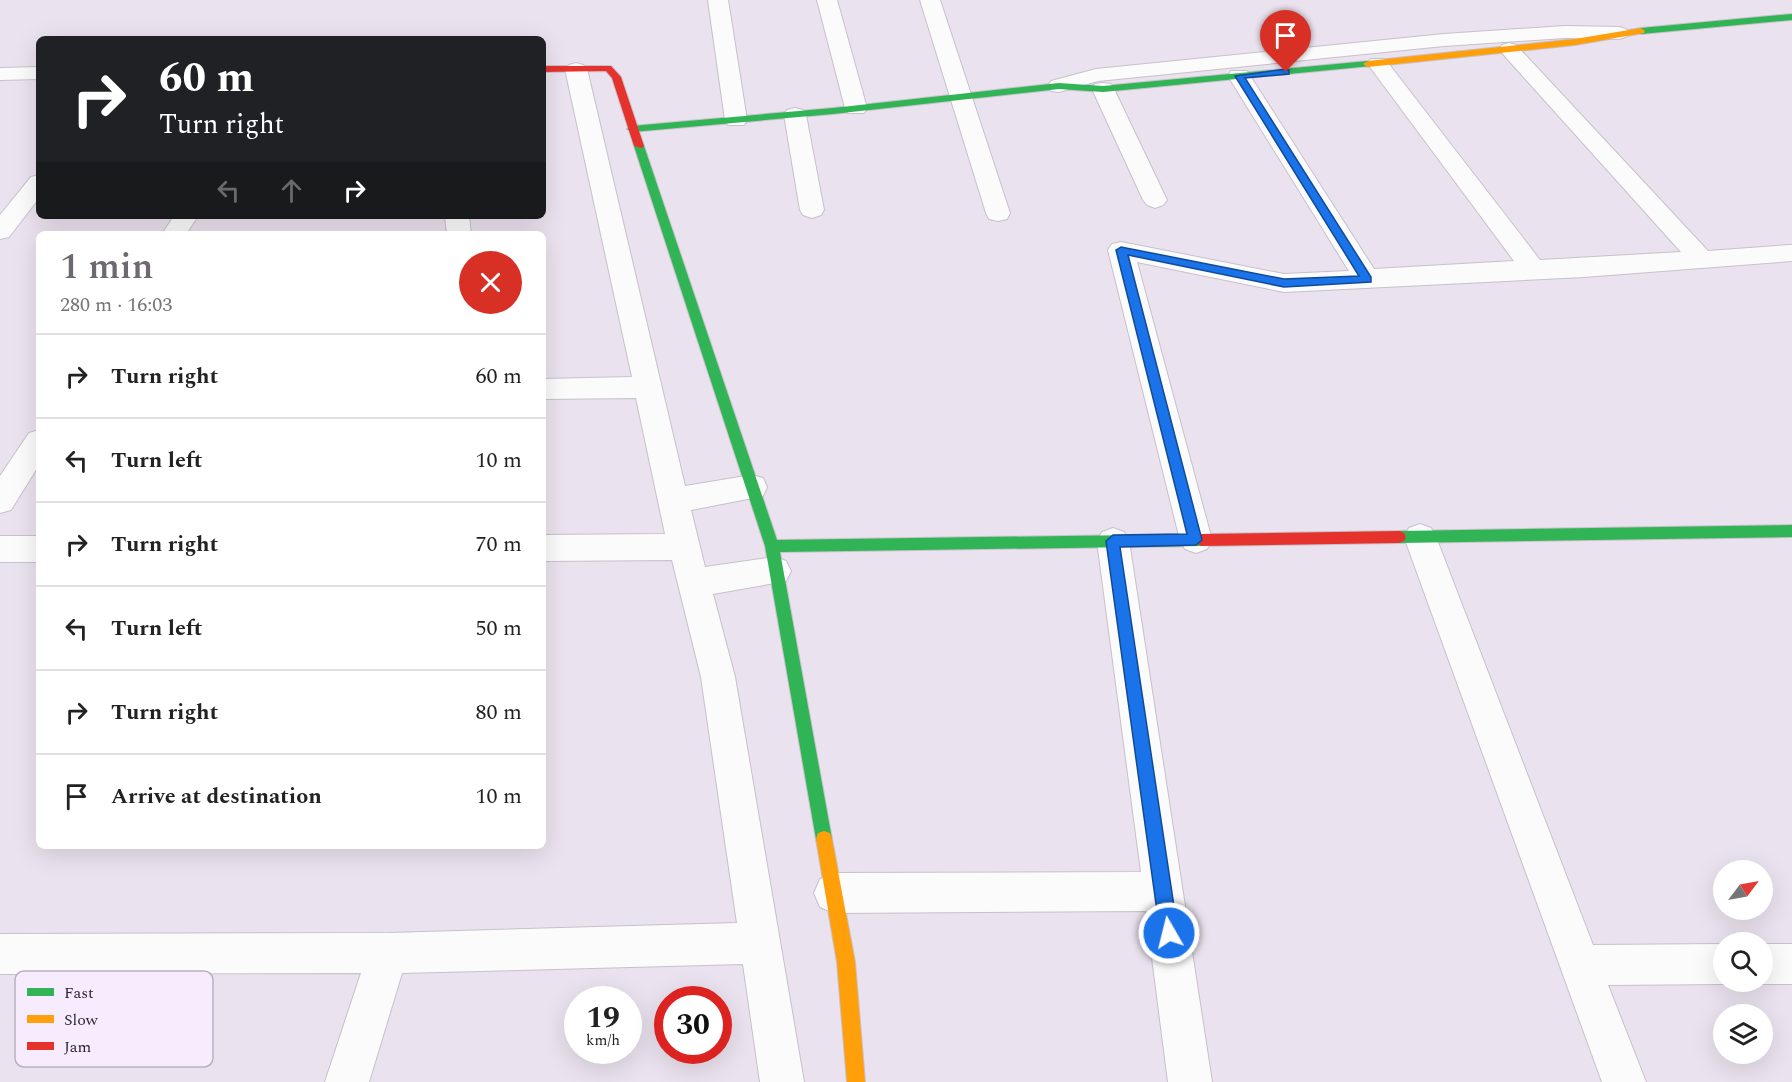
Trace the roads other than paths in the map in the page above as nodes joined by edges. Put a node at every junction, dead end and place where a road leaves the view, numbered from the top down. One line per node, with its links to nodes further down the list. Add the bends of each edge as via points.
1 (718, 0): 18 (street)
2 (827, 0): 16 (street)
3 (930, 0): 15 (street)
4 (1792, 17): 5 (street)
5 (1619, 33): 6 (street); 13 (street, via 1565,32 1369,46 1096,75)
6 (1509, 49): 7 (street); 26 (street)
7 (1378, 63): 12 (street); 27 (street)
8 (546, 69): 9 (street)
9 (576, 69): 19 (street, via 608,68 616,77); 29 (street)
10 (0, 74): 11 (street)
11 (36, 74)
12 (1239, 76): 14 (street); 28 (street)
13 (1059, 86): 14 (street); 15 (street)
14 (1103, 89): 21 (street)
15 (962, 96): 16 (street); 23 (street)
16 (856, 108): 17 (street)
17 (795, 115): 18 (street); 22 (street)
18 (736, 120): 19 (street)
19 (632, 129): 32 (street)
20 (36, 186): 24 (street)
21 (1155, 200)
22 (812, 210)
23 (998, 213)
24 (0, 231)
25 (1789, 253): 26 (street)
26 (1701, 259): 27 (street)
27 (1533, 268): 28 (street)
28 (1367, 279): 37 (street, via 1284,283 1121,250)
29 (647, 387): 30 (street); 34 (street)
30 (546, 388)
31 (36, 446): 33 (street)
32 (752, 487): 34 (street); 43 (street)
33 (0, 501)
34 (673, 501): 39 (street)
35 (1792, 531): 36 (street)
36 (1420, 537): 37 (street); 53 (street)
37 (1196, 540): 38 (street)
38 (1113, 541): 43 (street); 45 (street)
39 (684, 547): 40 (street); 44 (street)
40 (546, 548)
41 (0, 549): 42 (street)
42 (36, 549)
43 (773, 558): 44 (street); 46 (street)
44 (693, 583): 47 (street, via 718,677)
45 (1163, 891): 46 (street); 57 (street)
46 (834, 893): 56 (street, via 846,962)
47 (760, 943): 48 (street); 55 (street)
48 (388, 953): 49 (street); 54 (street)
49 (0, 954)
50 (1713, 964): 53 (street)
51 (1773, 964): 52 (street)
52 (1792, 964)
53 (1579, 965): 58 (street)
54 (347, 1082)
55 (782, 1082)
56 (855, 1082)
57 (1190, 1082)
58 (1624, 1082)

